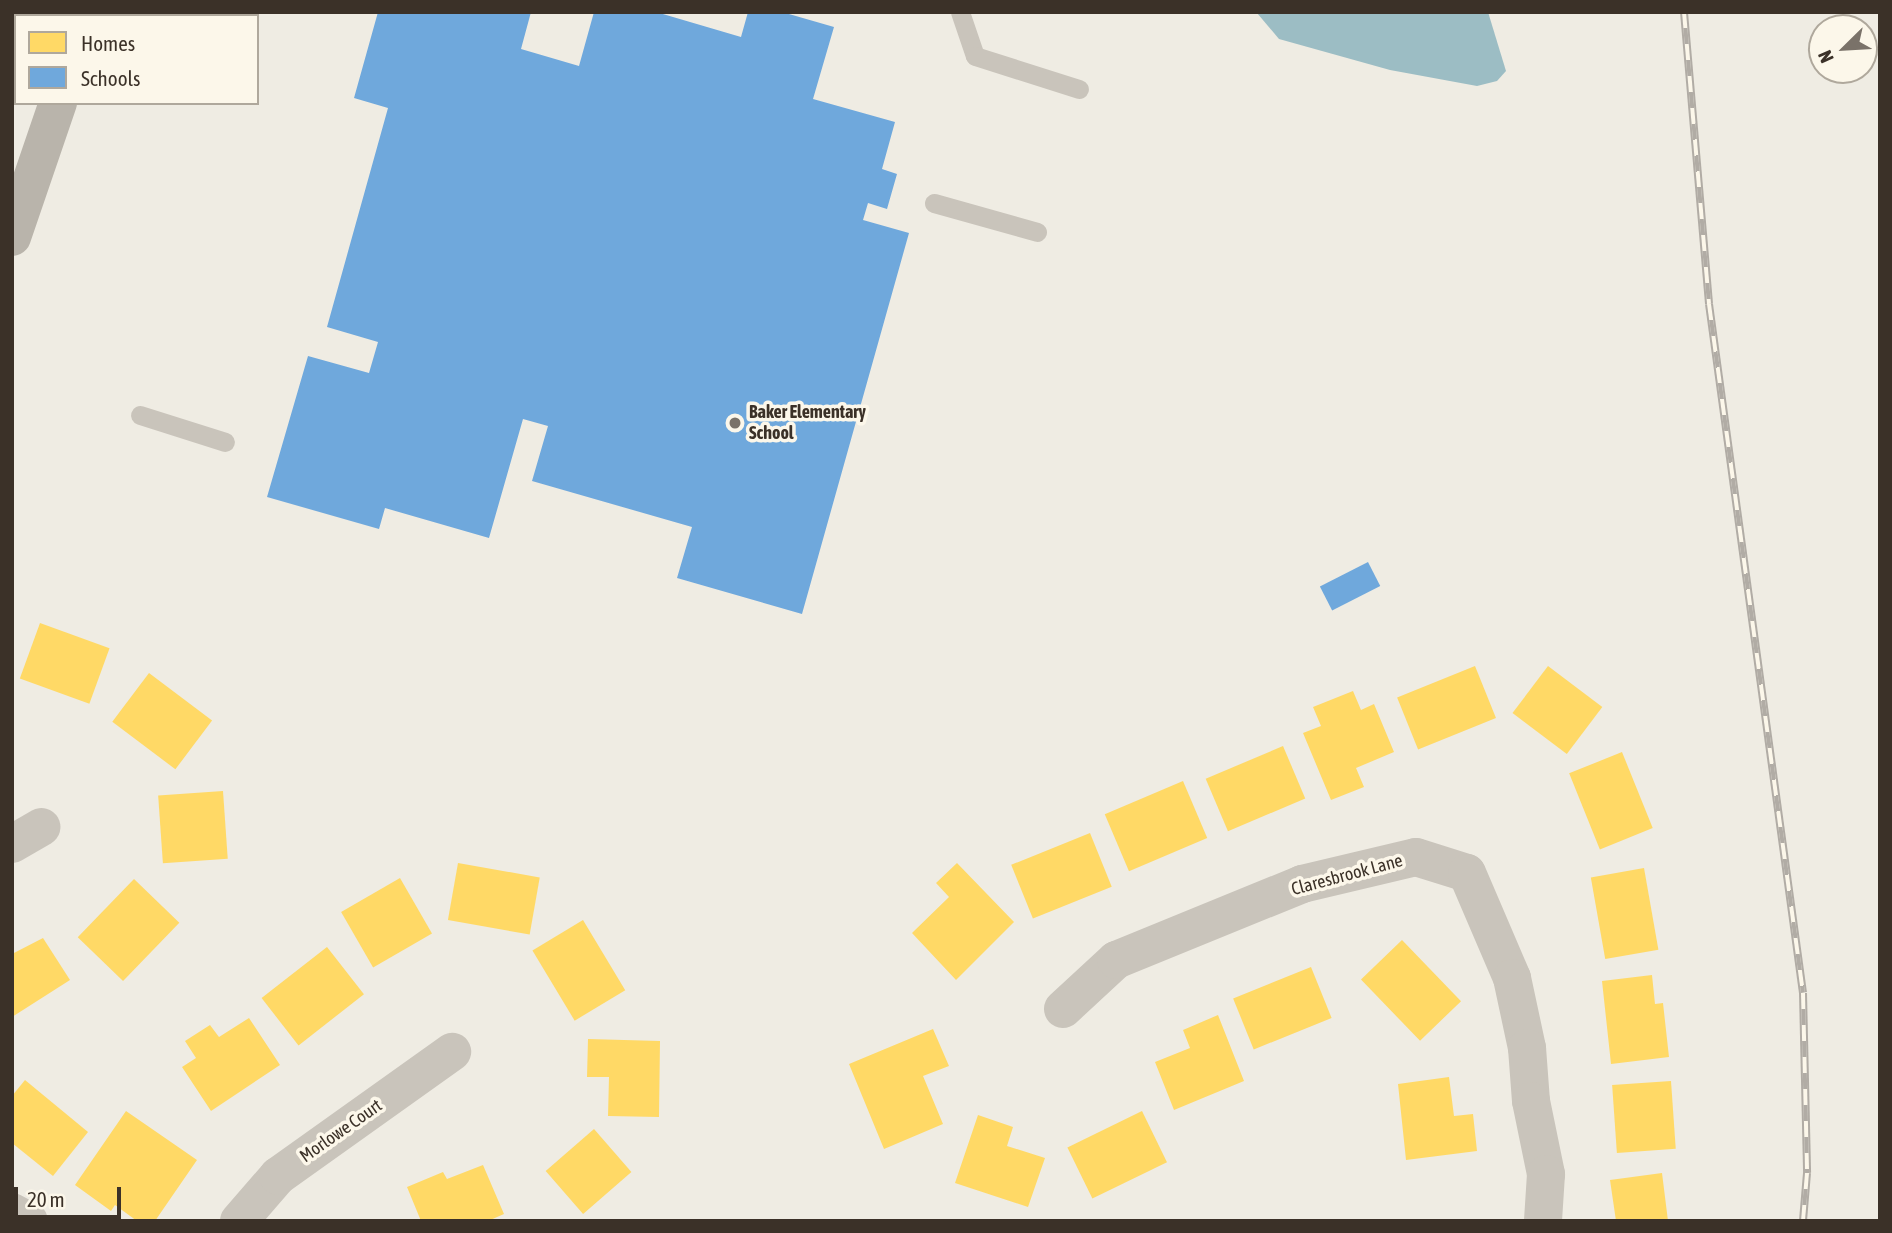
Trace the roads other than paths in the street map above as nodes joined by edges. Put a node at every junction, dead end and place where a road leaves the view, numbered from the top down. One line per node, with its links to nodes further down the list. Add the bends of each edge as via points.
1 (960, 12): 2 (lane, via 975,56)
2 (1079, 89)
3 (57, 105): 6 (main road)
4 (934, 203): 5 (lane)
5 (1037, 232)
6 (12, 237)
7 (140, 415): 8 (lane)
8 (225, 442)
9 (1063, 1009): 14 (street, Claresbrook Lane, via 1116,960 1302,884 1416,857 1467,873 1512,978 1525,1036 1531,1101 1546,1174)
10 (452, 1052): 13 (street, Morlowe Court, via 278,1176)
11 (12, 1212): 12 (street)
12 (29, 1221)
13 (239, 1221)
14 (1543, 1221)

